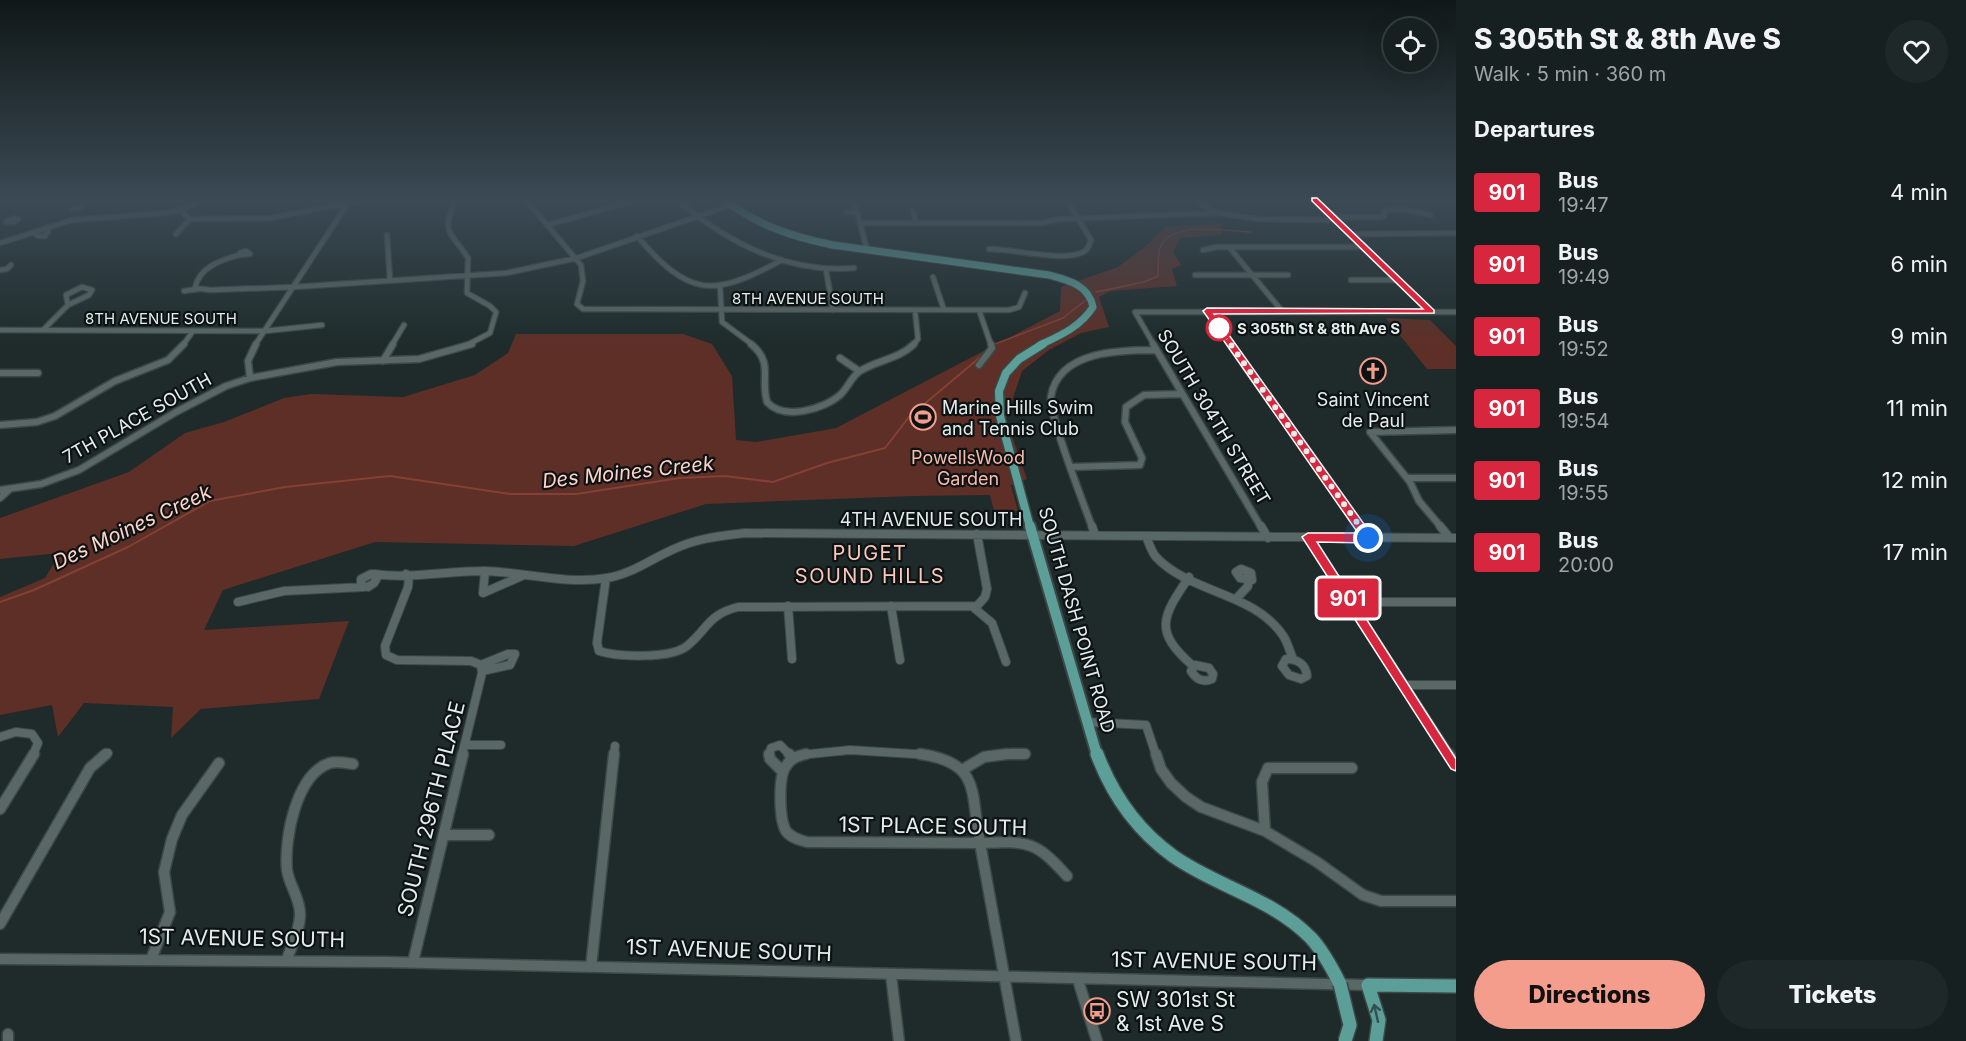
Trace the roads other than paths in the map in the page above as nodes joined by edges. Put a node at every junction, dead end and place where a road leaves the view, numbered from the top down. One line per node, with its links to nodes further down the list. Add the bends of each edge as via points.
1 (319, 249): 31 (street)
2 (388, 249): 26 (street)
3 (460, 249): 24 (street, via 468,258)
4 (568, 249): 17 (street)
5 (603, 249): 17 (street)
6 (649, 249): 29 (street, via 678,278)
7 (753, 249): 18 (street)
8 (858, 249): 14 (main road, SOUTH DASH POINT ROAD)
9 (988, 249): 10 (street, via 1069,257)
10 (1087, 249)
11 (1215, 249): 15 (street)
12 (1230, 249): 22 (street)
13 (1366, 249): 28 (street)
14 (867, 250): 70 (main road, SOUTH DASH POINT ROAD, via 1049,275 1075,283 1090,296 1093,307 1089,316 1018,359 999,390 1000,416)
15 (1203, 250)
16 (239, 255): 30 (street, via 213,265)
17 (577, 258): 24 (street); 35 (street, 8TH AVENUE SOUTH, via 583,273 580,308)
18 (782, 260): 20 (street); 29 (street, via 750,277)
19 (854, 268): 20 (street)
20 (826, 270): 36 (street)
21 (1195, 275): 22 (street)
22 (1252, 275): 23 (street); 41 (street)
23 (1288, 275)
24 (468, 277): 26 (street); 52 (street, 7TH PLACE SOUTH, via 467,295 495,310 486,337 430,357)
25 (933, 277): 38 (street)
26 (390, 280): 31 (street)
27 (1351, 280): 28 (street)
28 (1398, 280): 42 (street)
29 (720, 285): 35 (street)
30 (195, 287): 31 (street); 32 (street)
31 (294, 287): 49 (street)
32 (184, 291)
33 (1026, 293): 39 (street, 8TH AVENUE SOUTH, via 1016,309)
34 (68, 305): 34 (street, via 66,295 70,292 92,290 89,296); 47 (street)
35 (720, 310): 36 (street, 8TH AVENUE SOUTH); 59 (street, via 727,328 762,356 766,397)
36 (833, 310): 37 (street, 8TH AVENUE SOUTH)
37 (915, 310): 38 (street, 8TH AVENUE SOUTH); 54 (street, via 918,339 913,346)
38 (944, 310): 39 (street, 8TH AVENUE SOUTH)
39 (979, 310): 53 (street, via 992,346)
40 (1207, 311): 41 (street); 50 (street, SOUTH 304TH STREET, via 1135,312); 76 (street)
41 (1282, 311): 42 (street)
42 (1431, 311): 43 (street)
43 (1456, 312)
44 (404, 325): 52 (street)
45 (322, 326): 49 (street, 8TH AVENUE SOUTH)
46 (0, 330): 47 (street, 8TH AVENUE SOUTH)
47 (43, 330): 48 (street, 8TH AVENUE SOUTH)
48 (193, 331): 49 (street, 8TH AVENUE SOUTH); 61 (street, via 168,360 115,381 50,418)
49 (265, 331): 57 (street, via 249,357)
50 (1156, 350): 58 (street, SOUTH 304TH STREET); 63 (street, via 1098,354 1064,372 1055,382 1050,391 1051,409)
51 (840, 358): 54 (street)
52 (383, 361): 57 (street, 7TH PLACE SOUTH, via 337,362)
53 (979, 365)
54 (859, 371): 59 (street, via 843,391 824,405 798,411)
55 (0, 373): 56 (street)
56 (38, 373)
57 (250, 378): 66 (street, 7TH PLACE SOUTH, via 176,412 92,463 49,482)
58 (1181, 393): 63 (street, via 1141,396 1124,412 1142,458 1140,465); 75 (street, SOUTH 304TH STREET)
59 (773, 407): 60 (street)
60 (766, 412)
61 (0, 425)
62 (1456, 430): 64 (street, via 1370,432)
63 (1071, 467): 71 (street)
64 (1407, 478): 65 (street); 74 (street, via 1418,500)
65 (1456, 478)
66 (10, 489): 67 (street, 7TH PLACE SOUTH); 68 (street)
67 (0, 490)
68 (0, 498)
69 (977, 534): 70 (street, 4TH AVENUE SOUTH); 80 (street, 4TH AVENUE SOUTH, via 726,534 686,543 638,568); 89 (street, via 987,591 982,603)
70 (1034, 534): 71 (street, 4TH AVENUE SOUTH); 97 (main road, SOUTH DASH POINT ROAD)
71 (1095, 535): 72 (street, 4TH AVENUE SOUTH)
72 (1146, 536): 75 (street, 4TH AVENUE SOUTH); 81 (street, via 1155,555)
73 (1308, 537): 75 (street, 4TH AVENUE SOUTH); 76 (street, 4TH AVENUE SOUTH); 85 (street)
74 (1452, 537): 76 (street, 4TH AVENUE SOUTH)
75 (1268, 538)
76 (1368, 538)
77 (485, 571): 78 (street, 4TH AVENUE SOUTH); 79 (street, 4TH AVENUE SOUTH); 79 (street, 4TH AVENUE SOUTH, via 483,593)
78 (406, 574): 84 (street, 4TH AVENUE SOUTH, via 375,578 365,575 362,583 344,589 264,594); 99 (street, SOUTH 296TH PLACE, via 408,587 384,649 389,657 403,660 471,661 482,668)
79 (524, 575): 80 (street, 4TH AVENUE SOUTH)
80 (606, 578): 87 (street, via 597,646 601,652 618,656 675,653 687,646 713,617 726,610)
81 (1189, 578): 83 (street); 94 (street, via 1167,612 1165,626 1171,646)
82 (1248, 581): 83 (street)
83 (1237, 598): 91 (street, via 1276,629)
84 (238, 602)
85 (1351, 602): 86 (street); 95 (street)
86 (1456, 602)
87 (788, 606): 88 (street); 90 (street)
88 (891, 606): 89 (street); 92 (street)
89 (973, 607): 93 (street, via 995,627)
90 (792, 659)
91 (1293, 659)
92 (900, 660)
93 (1006, 662)
94 (1193, 666)
95 (1404, 685): 96 (street); 107 (street)
96 (1456, 685)
97 (1087, 722): 112 (street, via 1146,725 1161,769 1186,797 1201,807); 132 (main road, SOUTH DASH POINT ROAD, bridge, via 1106,778 1119,802 1150,837 1188,865 1264,901 1301,926 1322,951 1341,984 1350,1025)
98 (0, 737): 111 (street, via 25,732 38,742)
99 (466, 745): 100 (street); 113 (street, SOUTH 296TH PLACE)
100 (501, 745)
101 (615, 746): 123 (street)
102 (108, 753): 118 (street, via 90,768)
103 (1025, 754): 109 (street, via 983,755)
104 (791, 760): 109 (street, via 819,752 920,753 948,759); 110 (street); 110 (street, via 780,746 771,748 770,759)
105 (219, 763): 119 (street, via 182,815 172,838 164,872 170,912)
106 (353, 764): 121 (street, via 322,767 308,780 298,800 287,859 300,917)
107 (1456, 764)
108 (1352, 768): 112 (street, via 1268,768 1262,782)
109 (962, 770): 115 (street, via 968,781)
110 (783, 772): 115 (street, 1ST PLACE SOUTH, via 783,818 789,834 807,842)
111 (0, 808)
112 (1265, 831): 117 (street, via 1363,895 1381,901)
113 (444, 835): 114 (street); 122 (street, SOUTH 296TH PLACE)
114 (489, 835)
115 (980, 843): 116 (street, 1ST PLACE SOUTH, via 1033,845 1046,852); 125 (street)
116 (1067, 876)
117 (1456, 901)
118 (0, 924)
119 (152, 957): 120 (street, 1ST AVENUE SOUTH); 121 (street, 1ST AVENUE SOUTH)
120 (0, 959)
121 (287, 959): 122 (street, 1ST AVENUE SOUTH)
122 (413, 962): 123 (street, 1ST AVENUE SOUTH)
123 (591, 967): 124 (street, 1ST AVENUE SOUTH)
124 (891, 975): 125 (street, 1ST AVENUE SOUTH); 129 (street)
125 (1005, 978): 126 (street, 1ST AVENUE SOUTH); 130 (street)
126 (1078, 980): 127 (street, 1ST AVENUE SOUTH); 131 (street)
127 (1368, 985): 128 (main road, 1ST AVENUE SOUTH); 133 (main road, one-way to 127, via 1377,1011)
128 (1456, 986)
129 (899, 1041)
130 (1016, 1041)
131 (1097, 1041)
132 (1345, 1041)
133 (1377, 1041)

